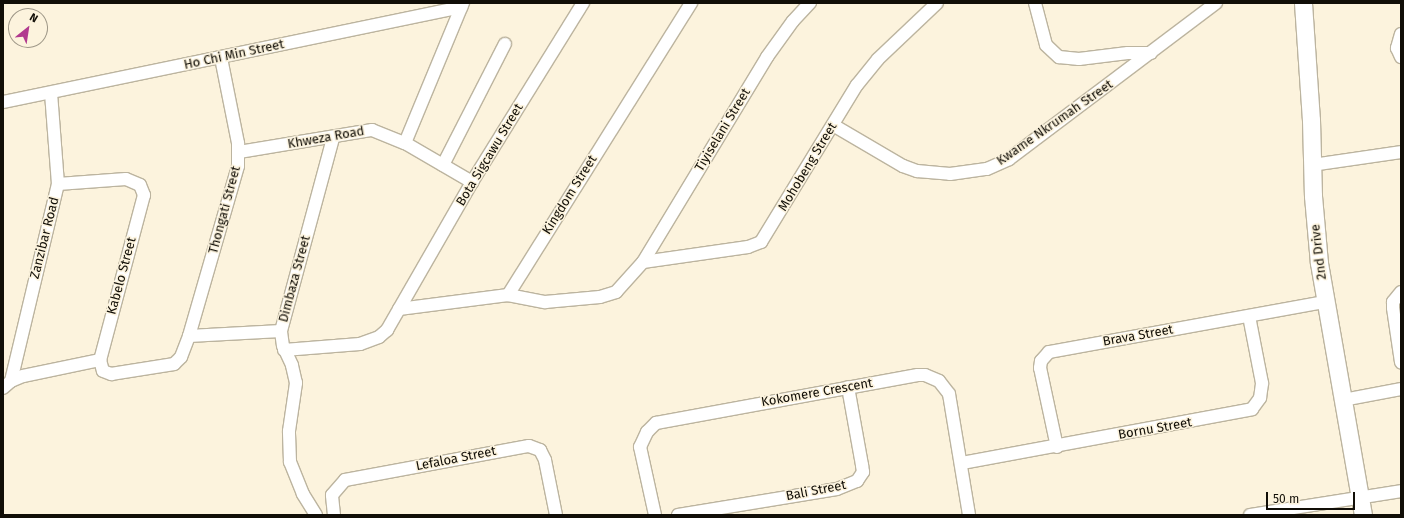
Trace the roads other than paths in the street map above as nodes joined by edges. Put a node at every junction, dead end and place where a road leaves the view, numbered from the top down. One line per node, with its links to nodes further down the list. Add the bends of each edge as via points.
1 (584, 3): 23 (street, Bota Sigcawu Street)
2 (691, 3): 27 (street, Kingdom Street)
3 (810, 3): 25 (street, Tiyiselani Street, via 793,21 767,57)
4 (937, 3): 16 (street, Mohobeng Street, via 868,71)
5 (1035, 3): 11 (street, via 1046,45 1058,57 1079,59)
6 (1216, 3): 11 (street, Kwame Nkrumah Street)
7 (1303, 3): 22 (street, 2nd Drive)
8 (462, 5): 13 (street, Ho Chi Min Street); 18 (street)
9 (1401, 34): 12 (street, via 1397,48)
10 (505, 44): 21 (street)
11 (1151, 53): 16 (street, Kwame Nkrumah Street, via 1009,159 987,169 950,174 917,171)
12 (1401, 56)
13 (221, 58): 14 (street, Ho Chi Min Street); 19 (street, Thongati Street)
14 (51, 93): 15 (street, Ho Chi Min Street); 24 (street, Zanzibar Road)
15 (3, 102)
16 (834, 125): 25 (street, Mohobeng Street, via 760,242 748,247)
17 (333, 138): 18 (street, Khweza Road, via 372,130); 19 (street, Khweza Road); 31 (street, Dimbaza Street)
18 (404, 143): 21 (street, Khweza Road)
19 (239, 152): 32 (street, Thongati Street, via 235,180)
20 (1401, 152): 22 (street)
21 (443, 165): 23 (street, Khweza Road)
22 (1312, 165): 28 (street, 2nd Drive, via 1319,263)
23 (472, 182): 29 (street, Bota Sigcawu Street)
24 (58, 184): 34 (street, Kabelo Street, via 126,180 136,182 143,189 144,195); 36 (street, Zanzibar Road)
25 (642, 262): 27 (street, Tiyiselani Street, via 621,287 609,295 545,302)
26 (1401, 292): 35 (street, via 1393,302)
27 (508, 296): 29 (street)
28 (1325, 302): 30 (street, Brava Street); 39 (street, 2nd Drive)
29 (399, 309): 33 (street, Bota Sigcawu Street, via 387,330 370,342)
30 (1249, 316): 40 (street, Bornu Street, via 1262,383 1260,398 1252,409); 40 (street, Brava Street, via 1049,352 1041,361 1040,368)
31 (281, 331): 32 (street, Dimbaza Street); 33 (street)
32 (189, 336): 34 (street, Thongati Street, via 180,357 169,366 111,374 103,371)
33 (284, 350): 44 (street, via 292,365 296,383 289,431 290,462 303,494)
34 (100, 360): 36 (street)
35 (1401, 362)
36 (7, 384)
37 (848, 387): 41 (street, Kokomere Crescent, via 918,375 926,375 939,381 948,394); 47 (street, Kokomere Crescent, via 656,423 647,432 640,447); 48 (street, Bali Street, via 862,465 862,472 857,481 837,489)
38 (1401, 389): 39 (street)
39 (1343, 400): 43 (street, 2nd Drive)
40 (1057, 447): 41 (street, Bornu Street)
41 (962, 463): 49 (street, Kokomere Crescent)
42 (1401, 491): 43 (street)
43 (1360, 498): 50 (street); 51 (street, 2nd Drive)
44 (316, 515)
45 (334, 515): 46 (street, Lefaloa Street, via 332,495 345,480 529,446 540,450 546,460)
46 (556, 515)
47 (655, 515)
48 (678, 515)
49 (969, 515)
50 (1250, 515)
51 (1363, 515)

